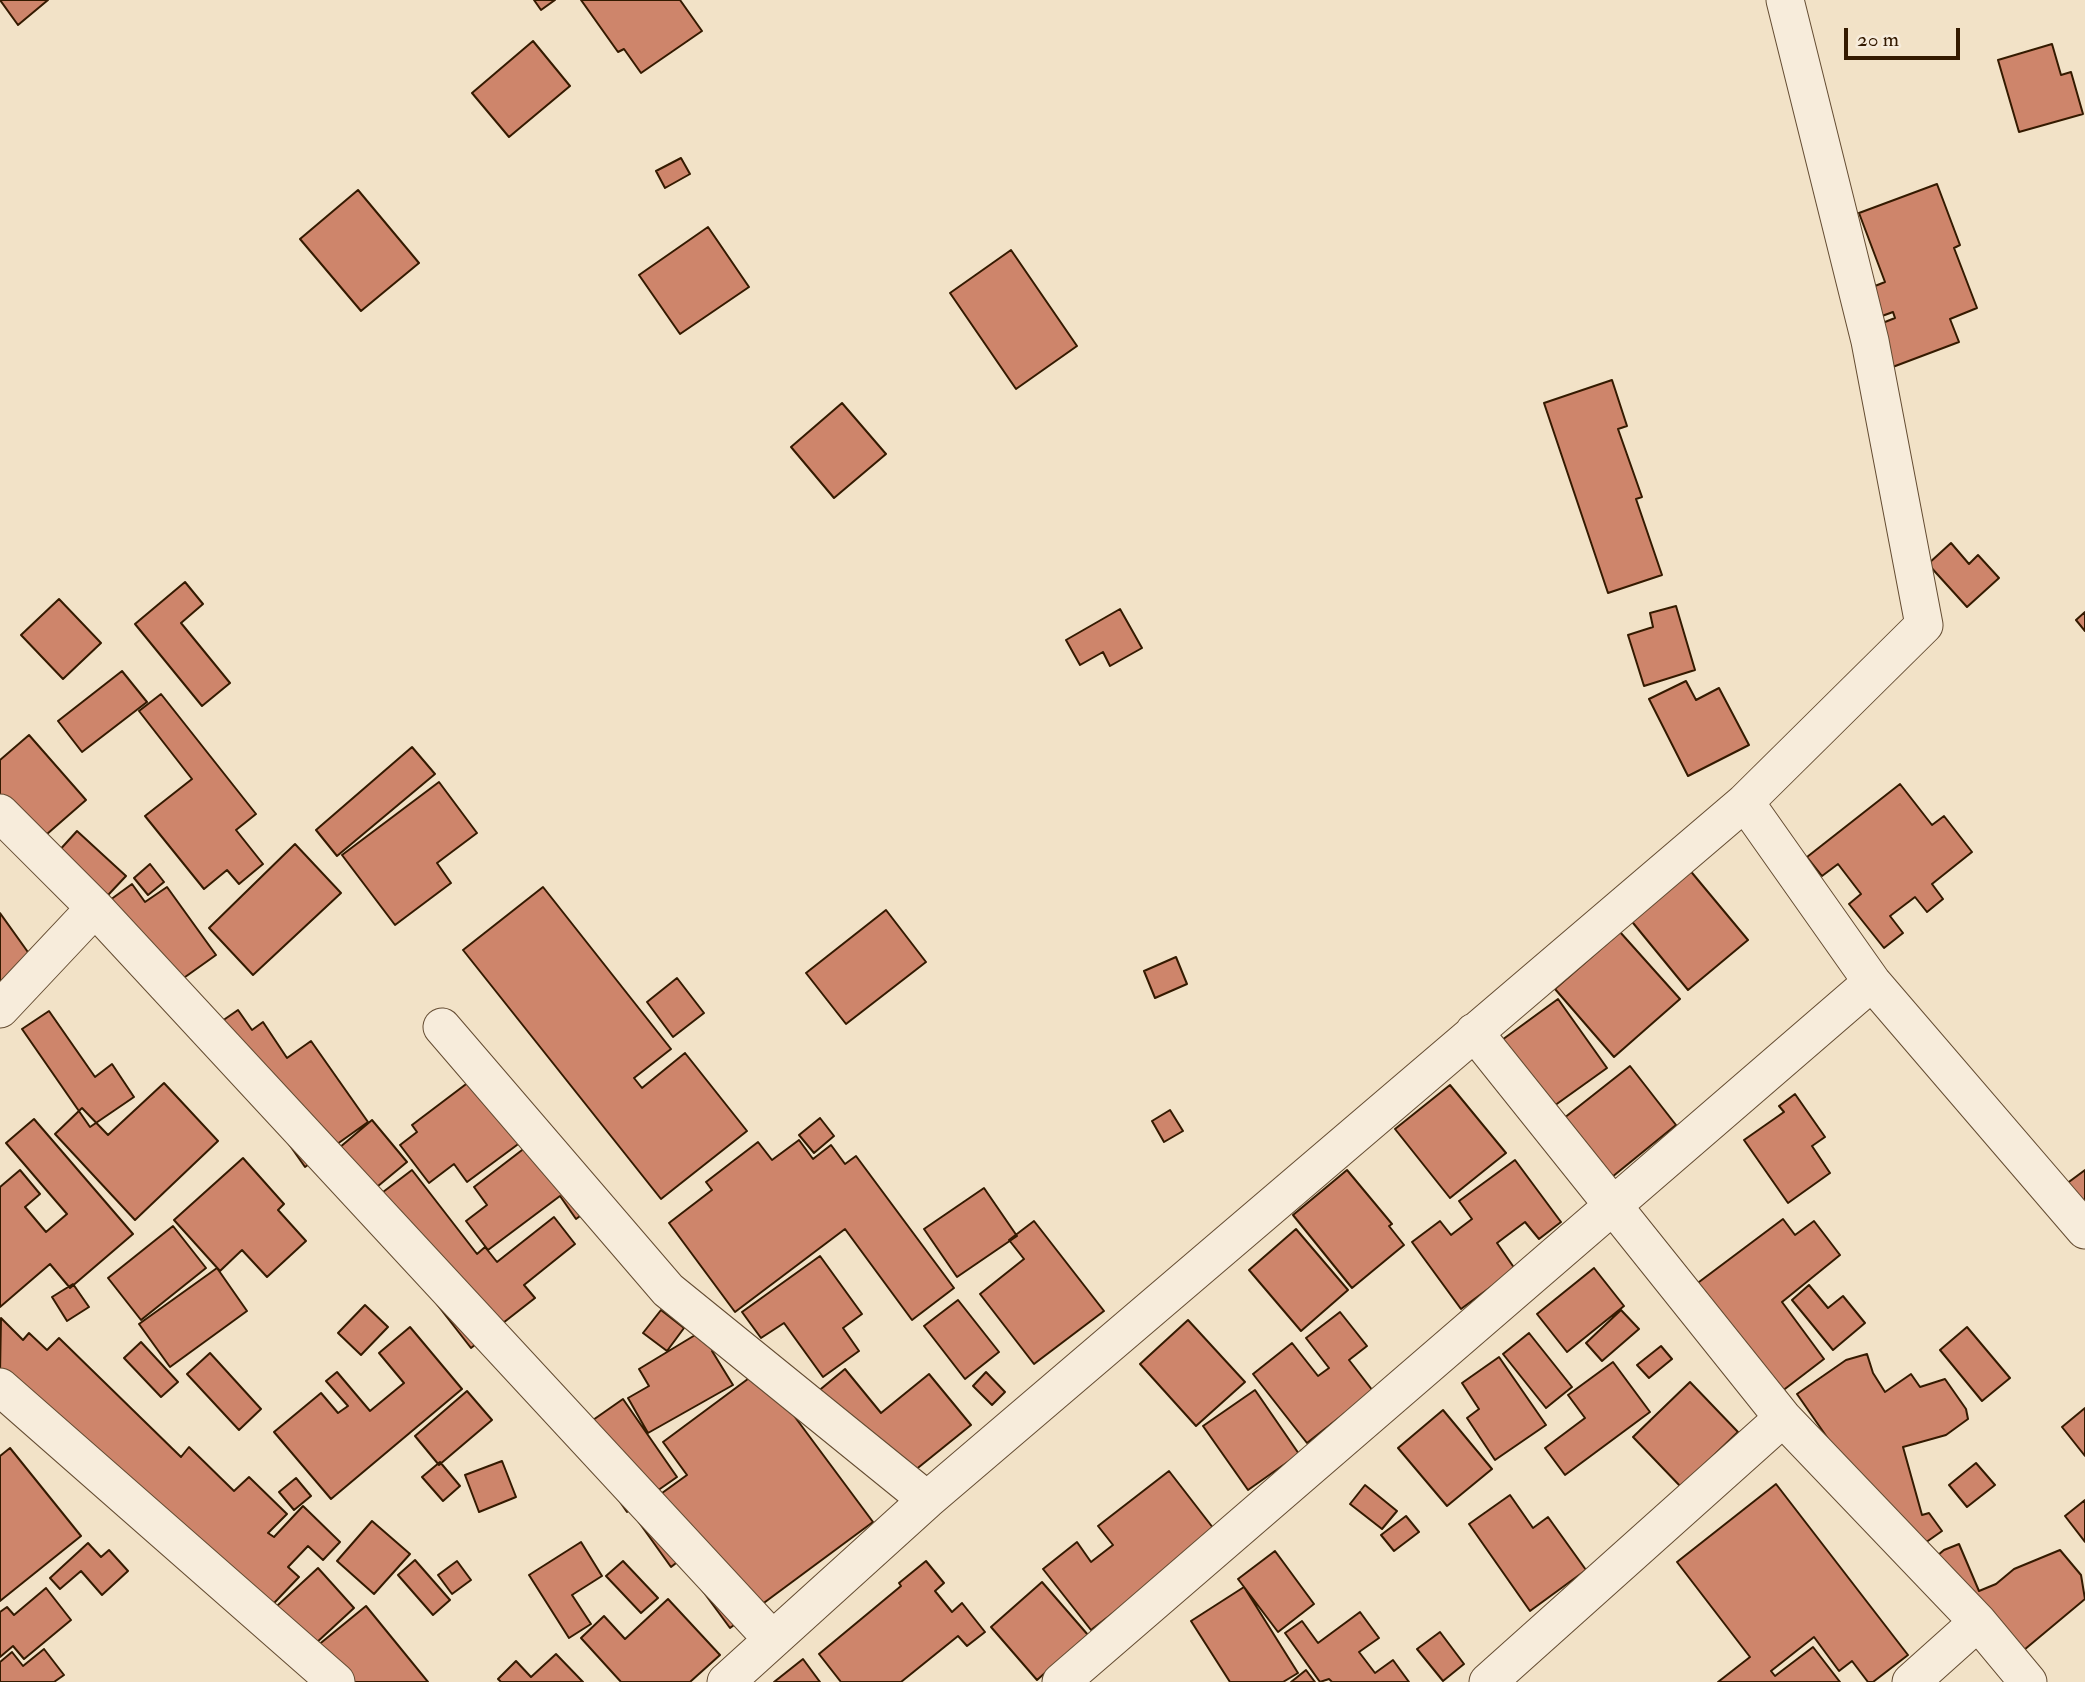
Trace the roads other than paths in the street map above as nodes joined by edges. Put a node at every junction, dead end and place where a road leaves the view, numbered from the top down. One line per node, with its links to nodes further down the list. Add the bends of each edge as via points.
1 (1785, 0): 2 (street, via 1870,341 1924,625)
2 (1745, 802): 5 (street); 8 (street)
3 (0, 813): 4 (street)
4 (94, 908): 6 (street); 15 (street)
5 (1872, 982): 9 (street); 10 (street)
6 (0, 1009)
7 (442, 1027): 13 (street, via 668,1290)
8 (1474, 1031): 9 (street); 13 (street)
9 (1614, 1203): 12 (street); 16 (street)
10 (2085, 1230)
11 (0, 1387): 17 (street)
12 (1783, 1418): 14 (street); 19 (street)
13 (927, 1500): 15 (street)
14 (1978, 1622): 20 (street); 21 (street)
15 (772, 1639): 18 (street)
16 (1067, 1680)
17 (336, 1682)
18 (726, 1682)
19 (1488, 1682)
20 (1911, 1682)
21 (2028, 1682)

